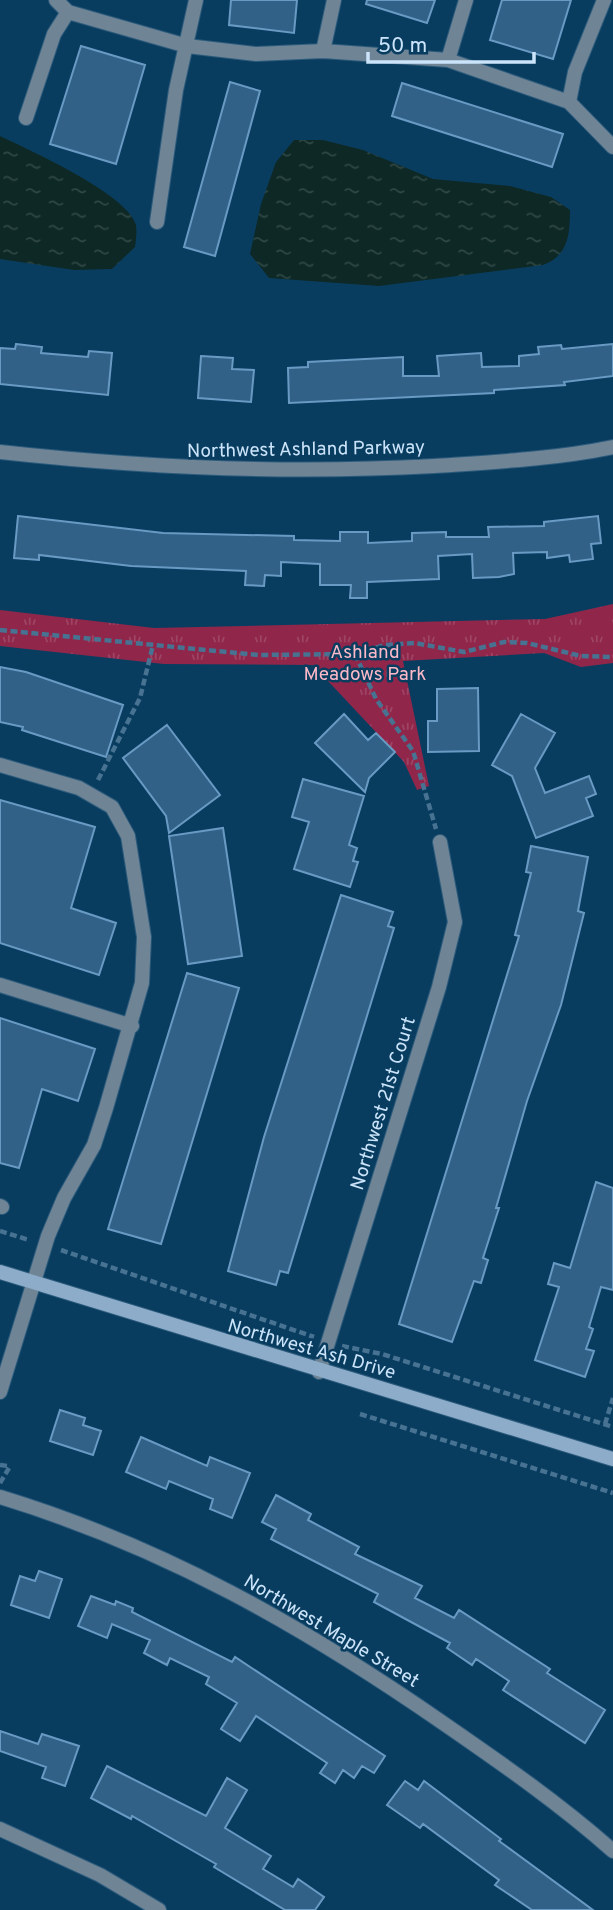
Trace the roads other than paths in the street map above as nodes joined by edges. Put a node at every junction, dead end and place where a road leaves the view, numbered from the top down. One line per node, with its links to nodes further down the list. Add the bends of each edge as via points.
1 (56, 0): 6 (street)
2 (196, 0): 7 (street)
3 (334, 0): 8 (street)
4 (466, 0): 9 (street)
5 (604, 0): 10 (street, via 575,72)
6 (68, 12): 7 (street); 11 (street, via 54,34)
7 (187, 46): 8 (street, via 256,54); 13 (street)
8 (323, 51): 9 (street)
9 (448, 60): 10 (street)
10 (569, 102): 12 (street)
11 (26, 118)
12 (613, 147)
13 (157, 222)
14 (613, 447): 15 (street, Northwest Ashland Parkway, via 486,463 327,470 169,468)
15 (0, 452)
16 (0, 765): 19 (street, via 91,793 122,820 144,937 142,983)
17 (440, 842): 22 (street, Northwest 21st Court, via 455,922)
18 (0, 985): 19 (street)
19 (132, 1026): 21 (street, via 94,1145 64,1198)
20 (0, 1272): 21 (street, Northwest Ash Drive)
21 (33, 1283): 22 (street, Northwest Ash Drive); 23 (street)
22 (319, 1372): 24 (street, Northwest Ash Drive)
23 (0, 1392)
24 (613, 1459)
25 (0, 1497): 27 (street, Northwest Maple Street, via 106,1534 262,1607 380,1679 477,1746)
26 (0, 1829): 28 (street, via 100,1875)
27 (613, 1851)
28 (159, 1910)

